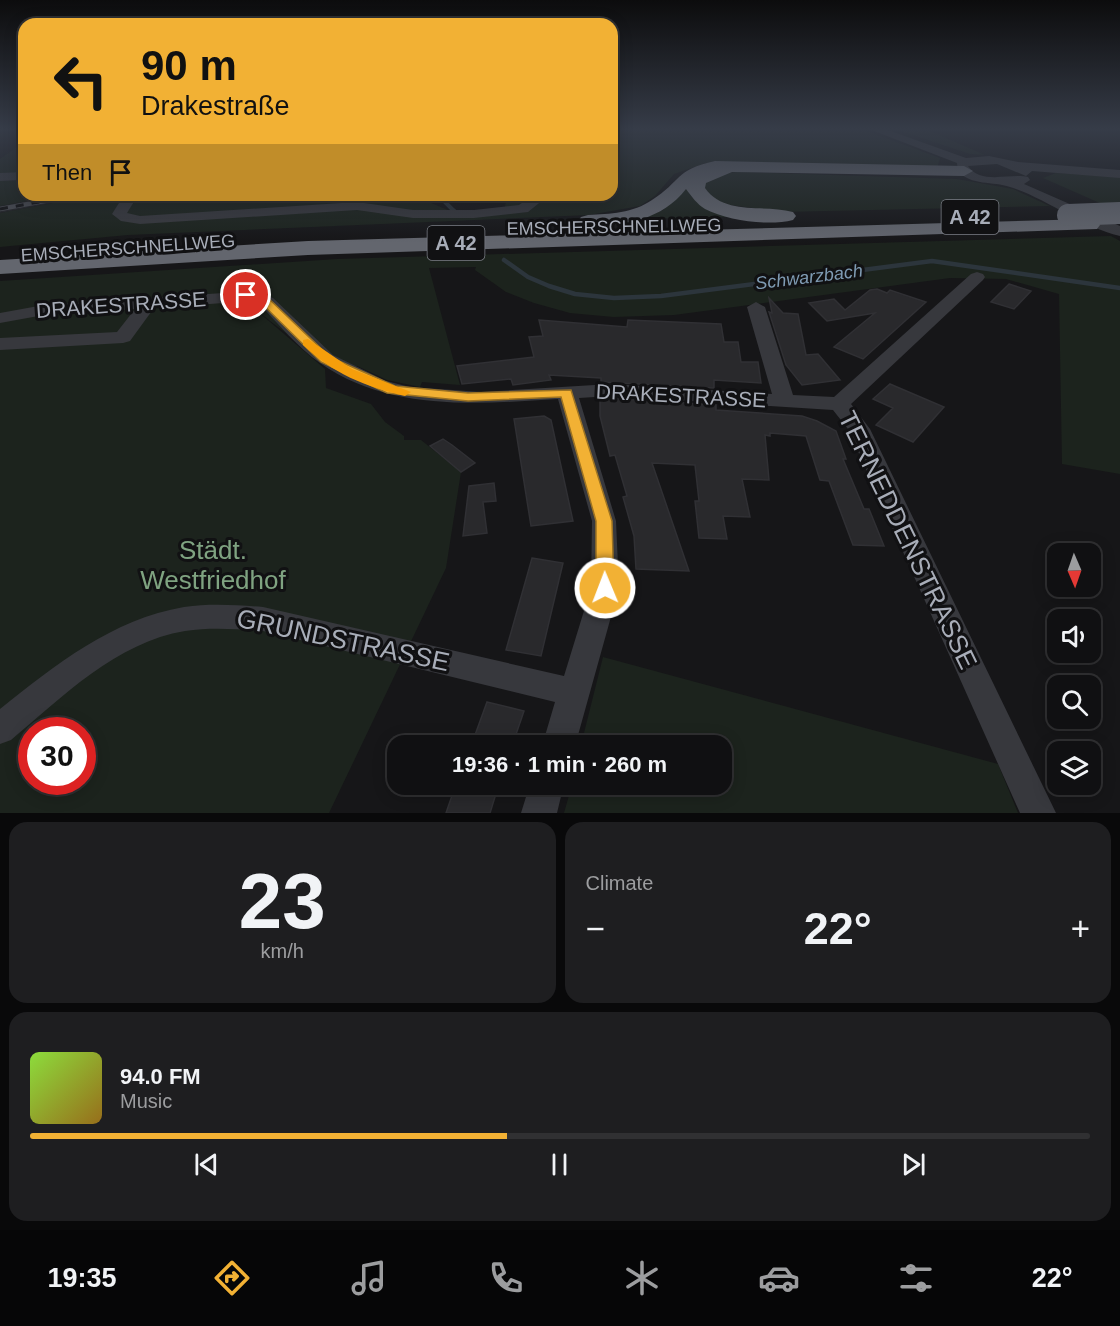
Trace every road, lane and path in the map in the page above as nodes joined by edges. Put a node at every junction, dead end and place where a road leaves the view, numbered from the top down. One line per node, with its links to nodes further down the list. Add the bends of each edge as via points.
1 (710, 167): 15 (highway, via 685,176 655,207 613,220 452,227)
2 (749, 167): 3 (highway, via 929,172)
3 (971, 168): 4 (street); 8 (street); 12 (highway, via 727,170 704,176 695,188 702,199 732,211)
4 (1023, 172): 5 (street, via 1071,169); 8 (street); 13 (street)
5 (1120, 174)
6 (18, 176): 7 (street)
7 (0, 177)
8 (1010, 182): 14 (street)
9 (127, 201): 10 (street, via 120,216 148,220 357,206 413,214 474,214 523,209)
10 (534, 201)
11 (1120, 213): 12 (highway, EMSCHERSCHNELLWEG / A 42, bridge)
12 (873, 220): 15 (highway, EMSCHERSCHNELLWEG / A 42)
13 (1120, 224): 17 (highway, EMSCHERSCHNELLWEG / A 42, via 342,247)
14 (1120, 232)
15 (406, 233): 16 (highway, EMSCHERSCHNELLWEG / A 42)
16 (0, 257)
17 (0, 267)
18 (977, 277): 25 (street, TERNEDDENSTRASSE)
19 (149, 302): 21 (street, DRAKESTRASSE, via 44,310); 22 (street, via 123,337); 23 (street, DRAKESTRASSE, via 246,295 261,298 326,359 379,385 428,395 428,406 446,411 507,405 535,395)
20 (756, 308): 24 (street, DRAKESTRASSE)
21 (0, 318)
22 (0, 344)
23 (567, 393): 24 (street, DRAKESTRASSE, via 611,390); 26 (street, via 604,521 605,588)
24 (785, 402): 25 (street, DRAKESTRASSE)
25 (839, 404): 31 (street, TERNEDDENSTRASSE, via 859,429)
26 (573, 692): 27 (street, GRUNDSTRASSE, via 263,619 194,616 143,630 103,649 71,670); 28 (street)
27 (0, 729)
28 (561, 735)
29 (544, 795): 30 (street)
30 (539, 813)
31 (1038, 813)

